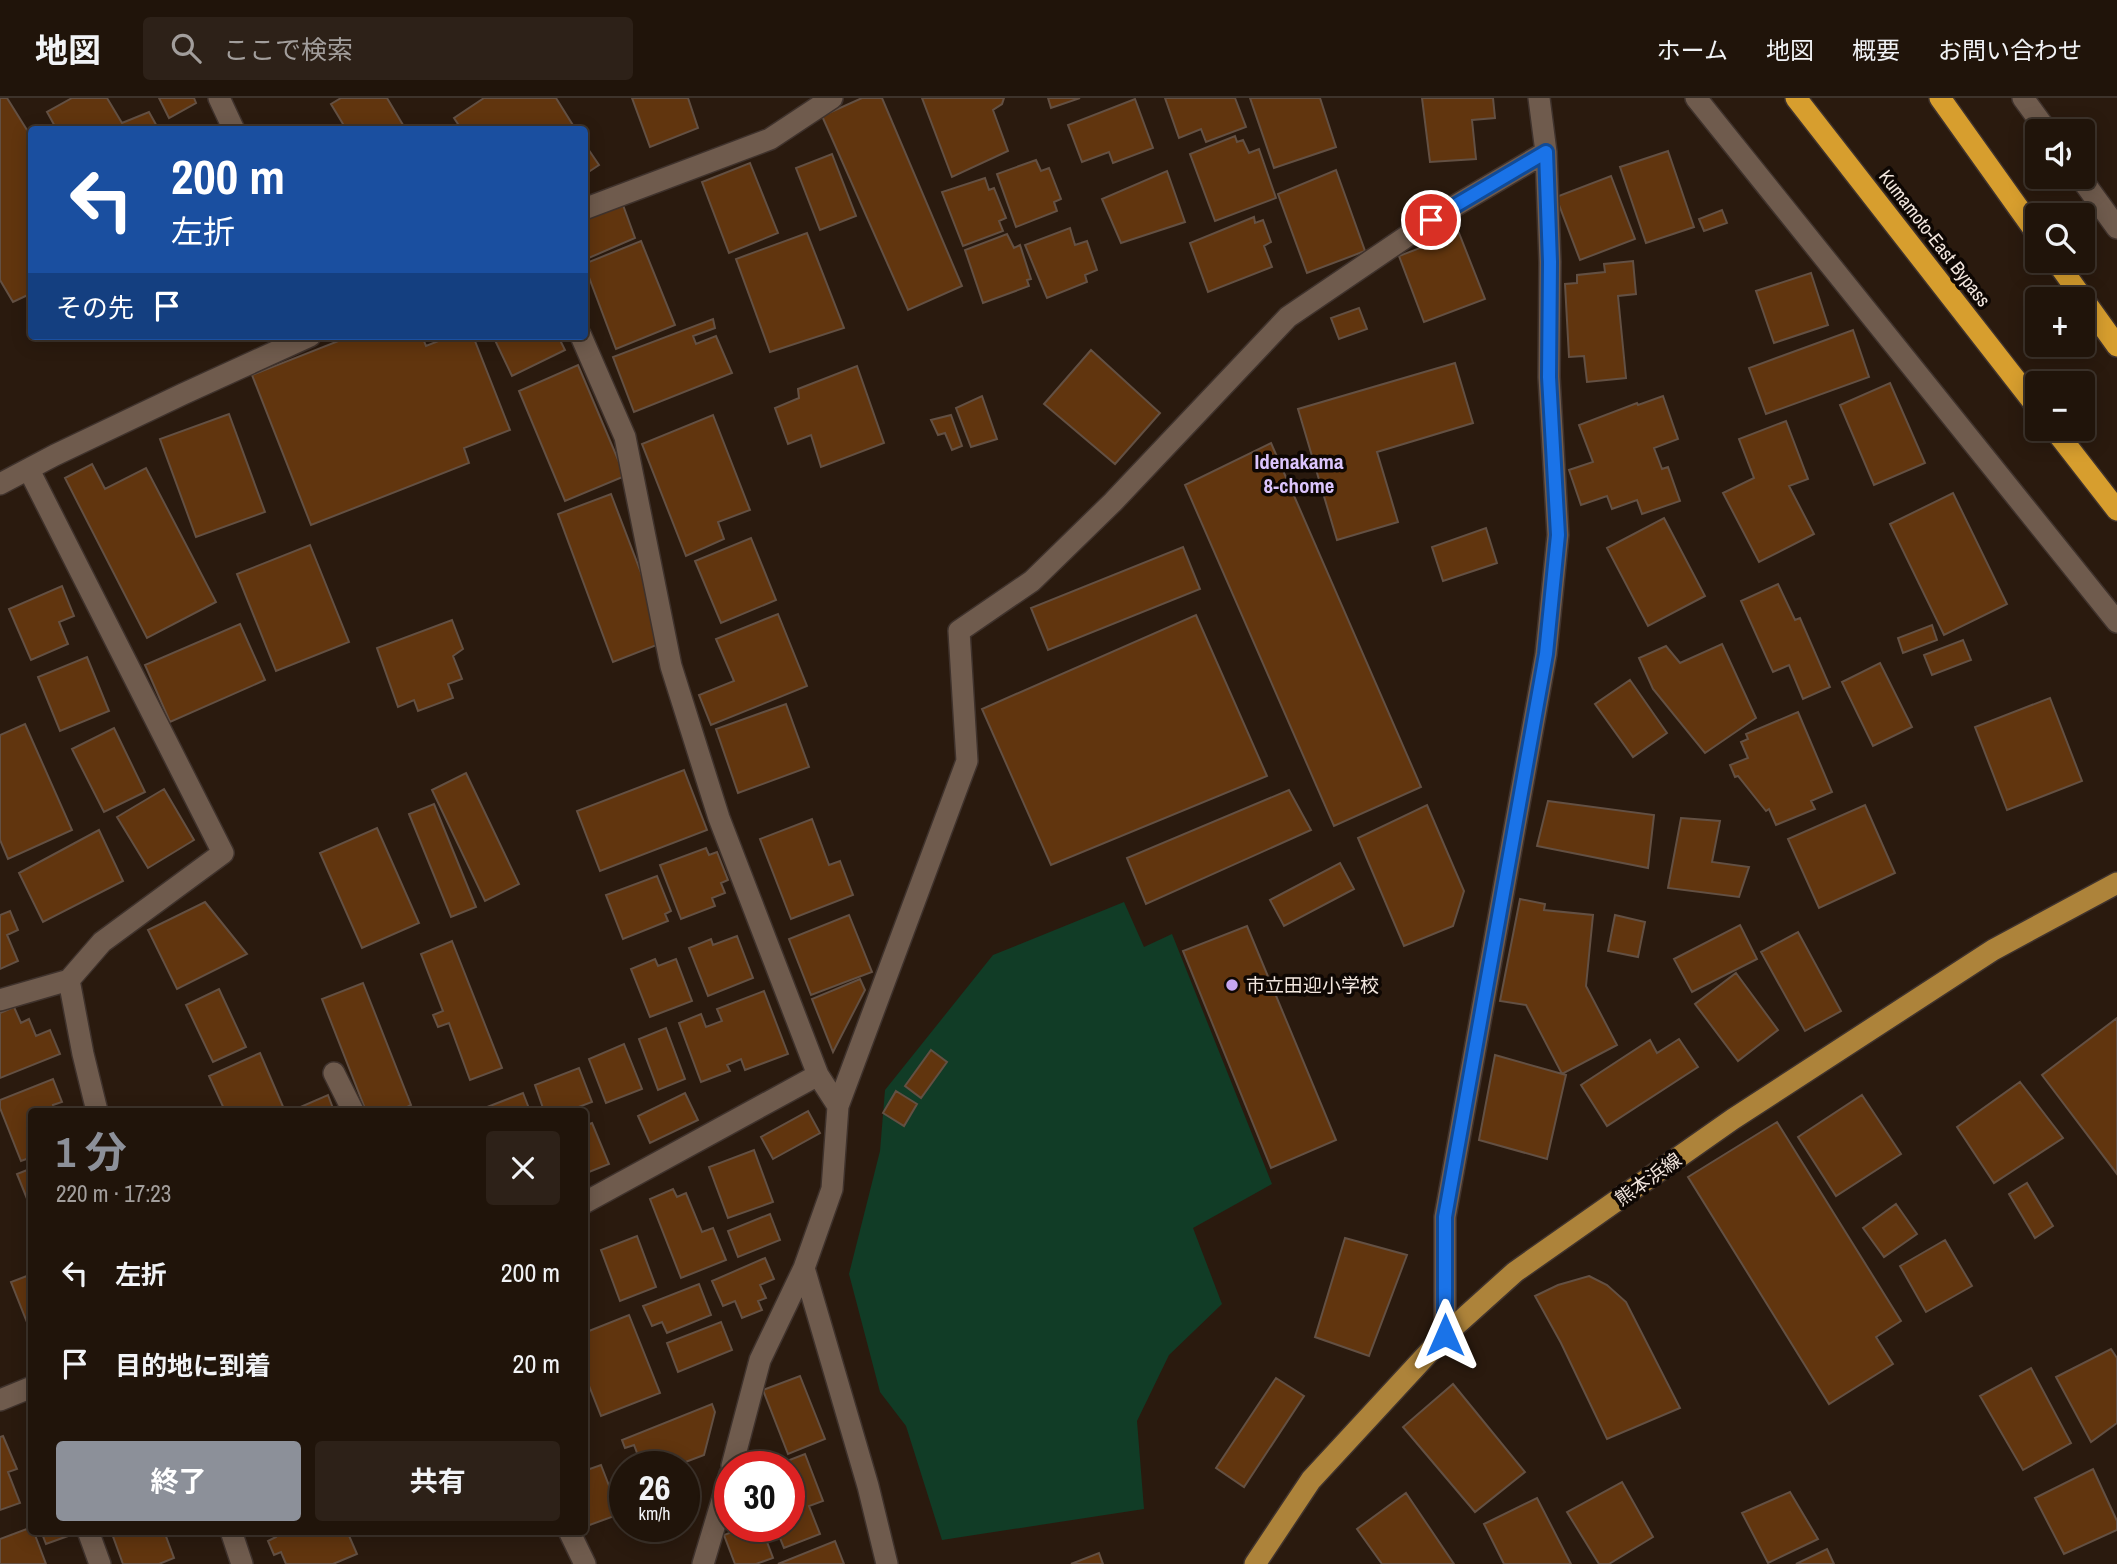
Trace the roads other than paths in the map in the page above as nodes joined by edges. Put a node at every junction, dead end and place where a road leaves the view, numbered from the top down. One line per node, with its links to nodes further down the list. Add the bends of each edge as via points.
1 (219, 98): 9 (street)
2 (832, 98): 12 (street, via 770,139)
3 (1539, 98): 10 (street)
4 (1696, 98): 24 (street)
5 (1796, 98): 19 (highway, Kumamoto-East Bypass)
6 (1940, 98): 13 (highway)
7 (2023, 98): 8 (street)
8 (2038, 119)
9 (232, 126)
10 (1546, 152): 30 (street, via 1431,220 1288,317 1032,581 959,631 967,761); 35 (street, via 1549,377 1558,535 1546,654 1445,1217)
11 (2089, 189): 14 (street)
12 (588, 207)
13 (2025, 217)
14 (2117, 228)
15 (2065, 273): 18 (highway)
16 (301, 340): 21 (street)
17 (583, 340): 29 (street, via 625,437 671,666 719,818)
18 (2117, 346)
19 (2025, 392)
20 (2063, 441): 23 (highway)
21 (29, 470): 22 (street); 26 (street, via 223,853 102,942)
22 (0, 484)
23 (2117, 510)
24 (2117, 622)
25 (2117, 883): 35 (main road, 熊本浜線, via 1993,950 1732,1119 1515,1272)
26 (69, 980): 27 (street); 31 (street)
27 (0, 1000)
28 (334, 1073): 32 (street)
29 (818, 1075): 30 (street); 33 (street)
30 (838, 1106): 34 (street, via 832,1189)
31 (96, 1108)
32 (352, 1108)
33 (588, 1201)
34 (804, 1268): 38 (street, via 761,1360); 47 (street, via 869,1486)
35 (1445, 1335): 48 (main road, 熊本浜線, via 1311,1480)
36 (28, 1389): 37 (street)
37 (0, 1400)
38 (736, 1451)
39 (714, 1527): 46 (street)
40 (89, 1535): 43 (street)
41 (232, 1535): 44 (street)
42 (571, 1535): 45 (street)
43 (100, 1564)
44 (242, 1564)
45 (585, 1564)
46 (703, 1564)
47 (887, 1564)
48 (1255, 1564)

